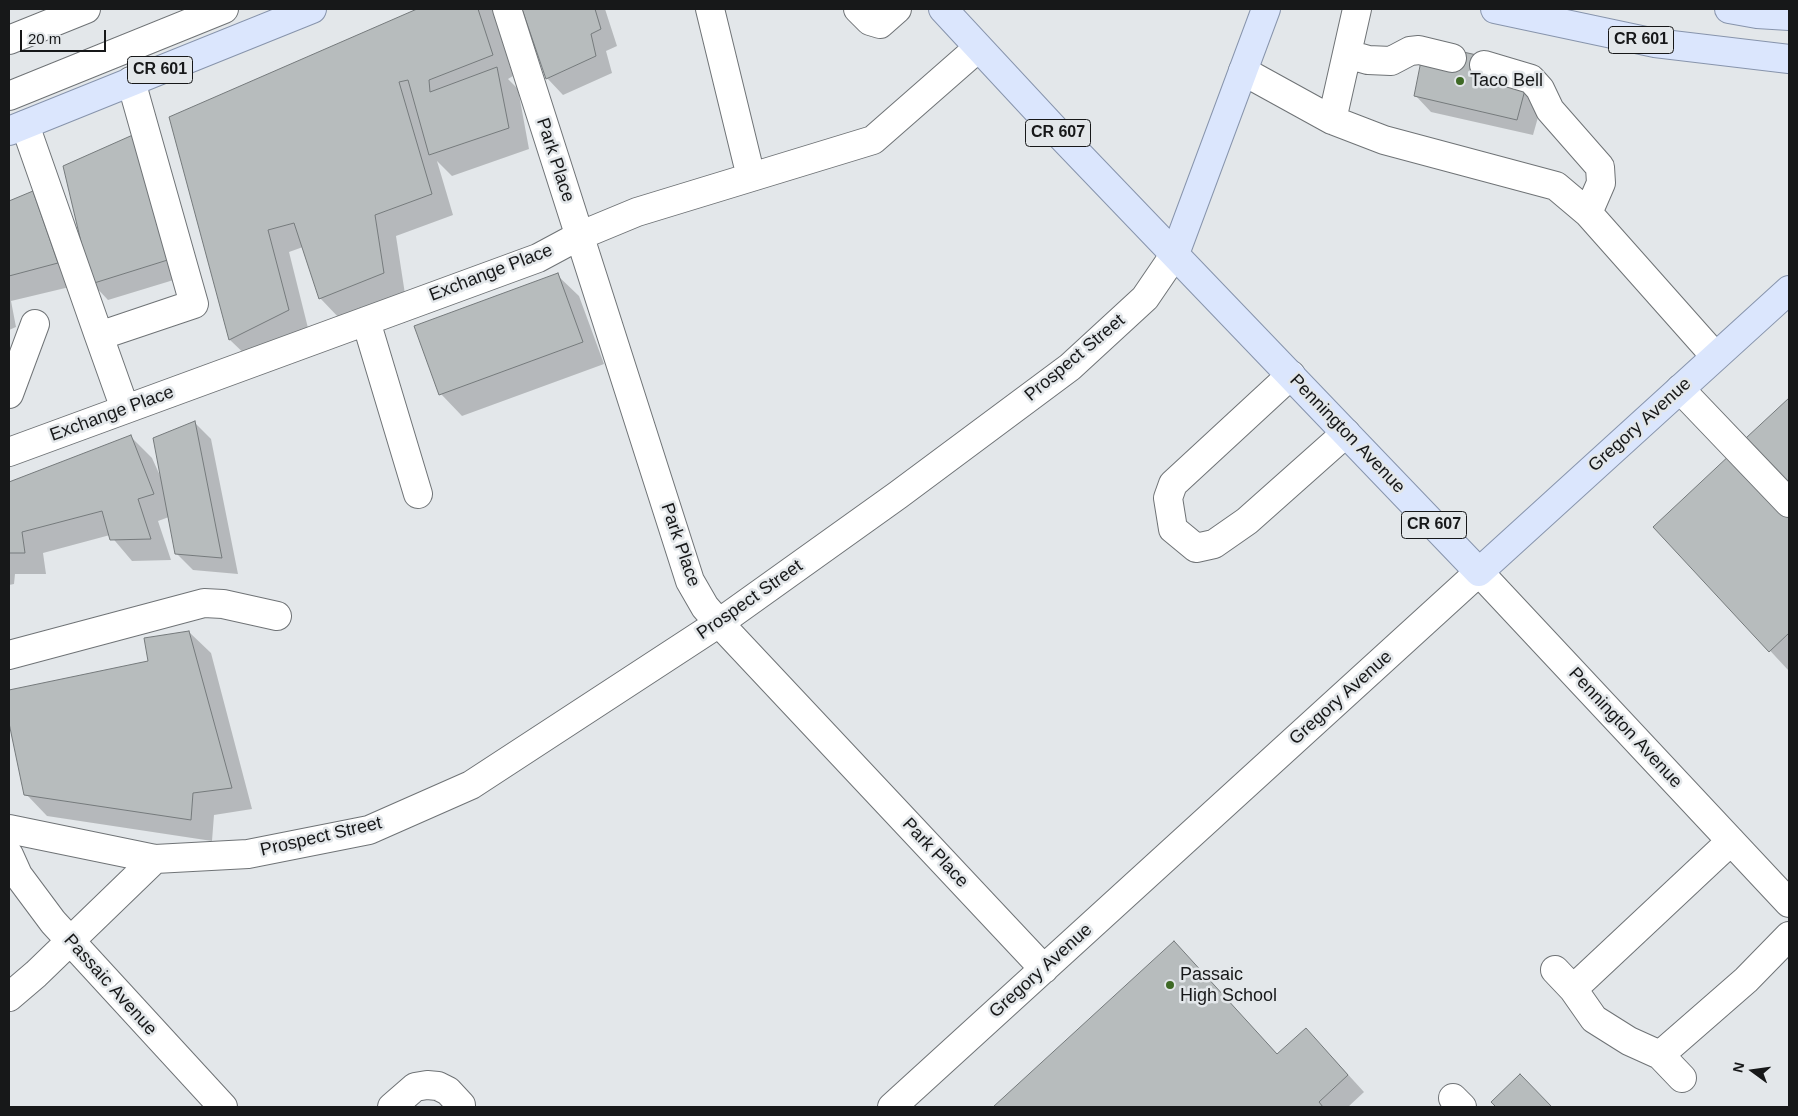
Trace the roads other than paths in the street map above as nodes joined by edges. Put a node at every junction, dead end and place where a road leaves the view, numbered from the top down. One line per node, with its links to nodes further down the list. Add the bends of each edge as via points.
1 (86, 9): 14 (street)
2 (224, 9): 22 (street)
3 (312, 9): 21 (main road, CR 601)
4 (507, 9): 27 (street, Park Place)
5 (710, 9): 25 (street)
6 (858, 9): 7 (street, via 870,21 880,24)
7 (897, 9)
8 (943, 9): 15 (main road, Pennington Avenue / CR 607)
9 (1266, 9): 20 (main road, Prospect Street)
10 (1357, 9): 16 (street)
11 (1495, 9): 18 (main road, CR 601, via 1655,44)
12 (1729, 9): 13 (main road)
13 (1789, 16)
14 (9, 40)
15 (978, 48): 25 (street, Exchange Place, via 873,140); 28 (main road, Pennington Avenue / CR 607)
16 (1347, 54): 17 (street, via 1368,60 1391,61 1419,50); 23 (street)
17 (1452, 58)
18 (1789, 59)
19 (1484, 65): 26 (street, via 1531,79 1550,110 1600,167 1601,183)
20 (1243, 71): 23 (street); 28 (main road, Prospect Street)
21 (131, 81): 24 (main road, CR 601); 32 (street, via 194,304)
22 (9, 96)
23 (1332, 120): 26 (street, via 1384,140 1556,186)
24 (17, 128): 32 (street)
25 (751, 177): 27 (street, Exchange Place, via 637,212)
26 (1588, 213): 33 (street)
27 (580, 236): 30 (street, Exchange Place, via 538,258); 44 (street, Park Place, via 690,581 704,606)
28 (1175, 254): 34 (main road, Pennington Avenue / CR 607); 44 (street, Prospect Street, via 1145,298 1070,367)
29 (1789, 290): 33 (main road, Gregory Avenue)
30 (366, 321): 37 (street, Exchange Place); 40 (street)
31 (35, 324): 36 (street)
32 (99, 336): 37 (street)
33 (1715, 356): 35 (main road, Gregory Avenue)
34 (1291, 375): 38 (main road, Pennington Avenue / CR 607); 38 (street, via 1173,484 1168,498 1173,529 1196,548 1214,544 1247,520)
35 (1680, 389): 41 (street); 42 (main road, Gregory Avenue)
36 (9, 394)
37 (124, 409): 39 (street, Exchange Place)
38 (1346, 433): 42 (main road, Pennington Avenue / CR 607)
39 (9, 452)
40 (418, 494)
41 (1789, 503)
42 (1479, 572): 47 (street, Pennington Avenue / CR 607); 53 (street, Gregory Avenue)
43 (277, 616): 45 (street, via 204,603)
44 (719, 622): 49 (street, Prospect Street, via 471,785 414,812 369,830 248,854); 53 (street, Park Place)
45 (9, 655)
46 (9, 829): 49 (street, Prospect Street)
47 (1731, 841): 50 (street, Pennington Avenue / CR 607); 55 (street)
48 (9, 855): 52 (street, Passaic Avenue, via 18,875)
49 (155, 859): 52 (street)
50 (1789, 904)
51 (1789, 936): 57 (street, via 1746,980)
52 (70, 940): 56 (street); 60 (street, Passaic Avenue)
53 (1044, 969): 62 (street, Gregory Avenue)
54 (1555, 970): 55 (street)
55 (1573, 990): 57 (street, via 1594,1019 1629,1041)
56 (9, 997)
57 (1660, 1055): 58 (street)
58 (1682, 1078)
59 (461, 1105): 61 (street, via 448,1091 427,1085 415,1087)
60 (223, 1107)
61 (392, 1107)
62 (892, 1107)

